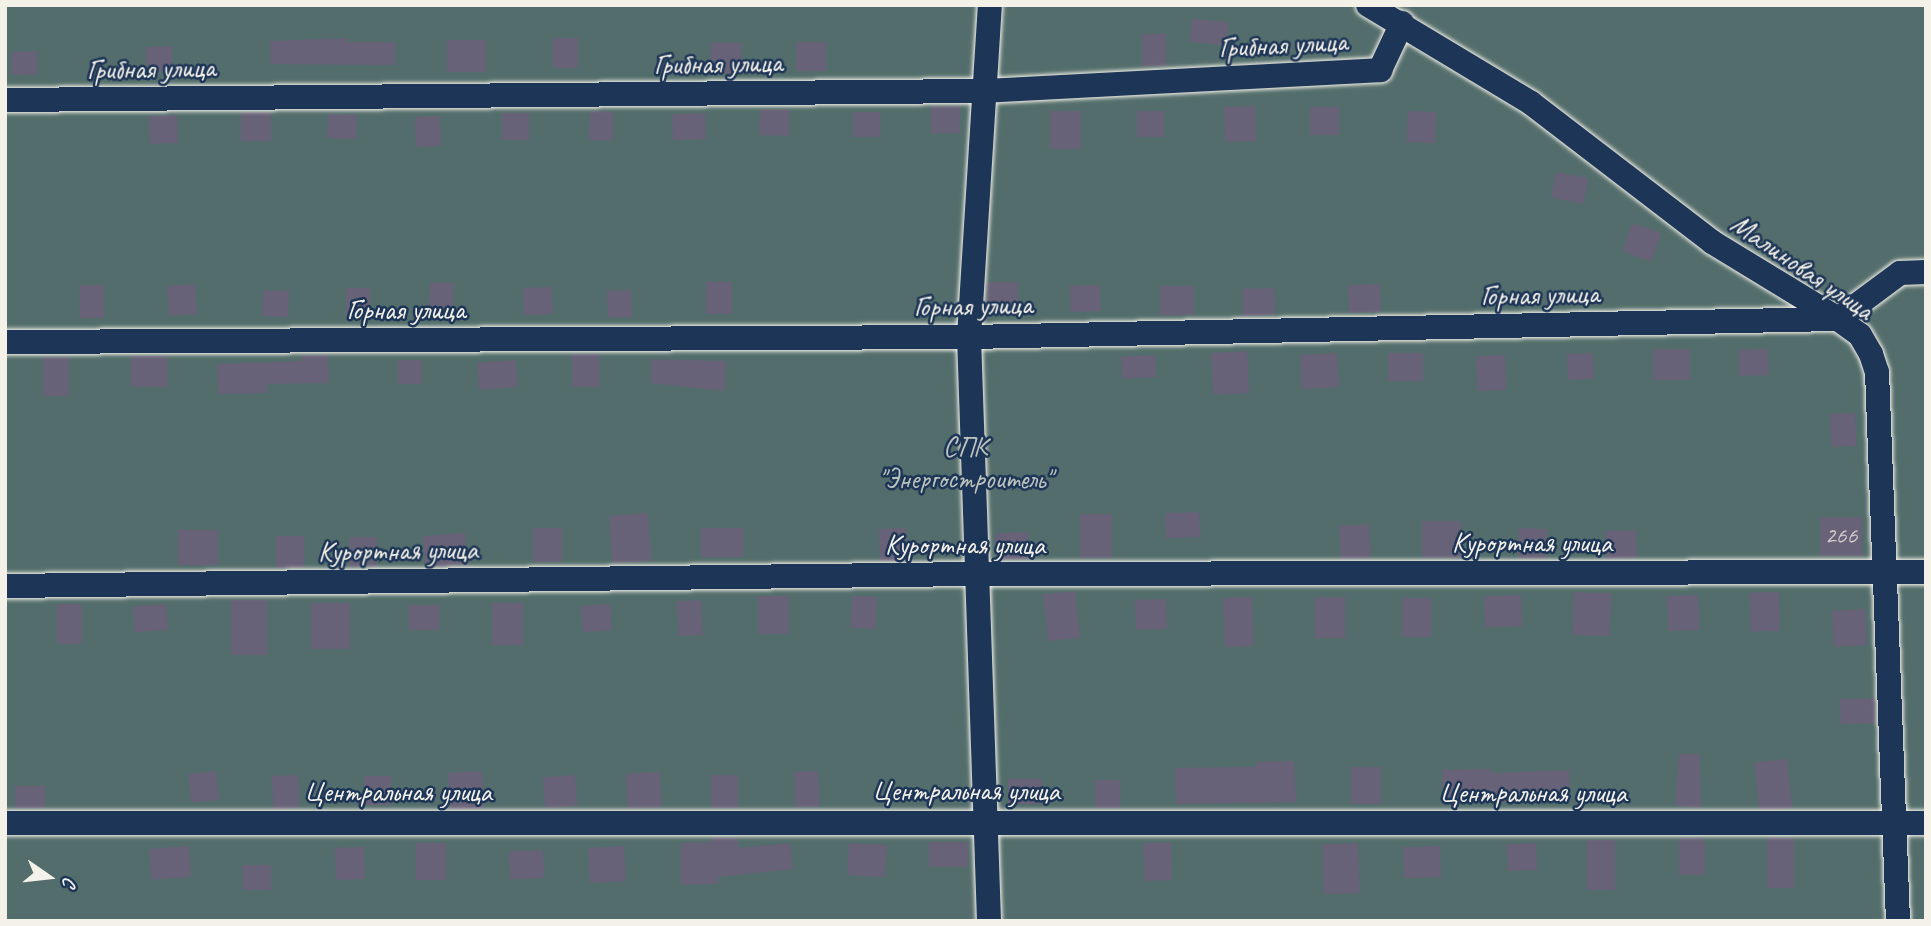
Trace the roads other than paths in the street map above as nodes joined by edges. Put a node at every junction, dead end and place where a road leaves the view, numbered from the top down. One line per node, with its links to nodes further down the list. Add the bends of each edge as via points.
1 (990, 5): 4 (street)
2 (1368, 5): 3 (street, Малиновая улица)
3 (1402, 23): 4 (street, Грибная улица, via 1380,70); 7 (street, Малиновая улица, via 1531,103 1712,242)
4 (984, 91): 5 (street, Грибная улица); 8 (street)
5 (5, 100)
6 (1926, 272): 7 (street, via 1900,273)
7 (1838, 319): 8 (street, Горная улица); 10 (street, Малиновая улица, via 1860,335 1877,372)
8 (969, 337): 9 (street, Горная улица); 12 (street)
9 (5, 342)
10 (1885, 572): 11 (street, Курортная улица); 12 (street, Курортная улица); 17 (street, Малиновая улица)
11 (1926, 572)
12 (975, 574): 13 (street, Курортная улица); 14 (street)
13 (5, 586)
14 (985, 820): 15 (street, Центральная улица); 17 (street, Центральная улица); 18 (street)
15 (5, 823)
16 (1926, 823): 17 (street, Центральная улица)
17 (1896, 824): 19 (street, Малиновая улица)
18 (989, 921)
19 (1898, 921)

